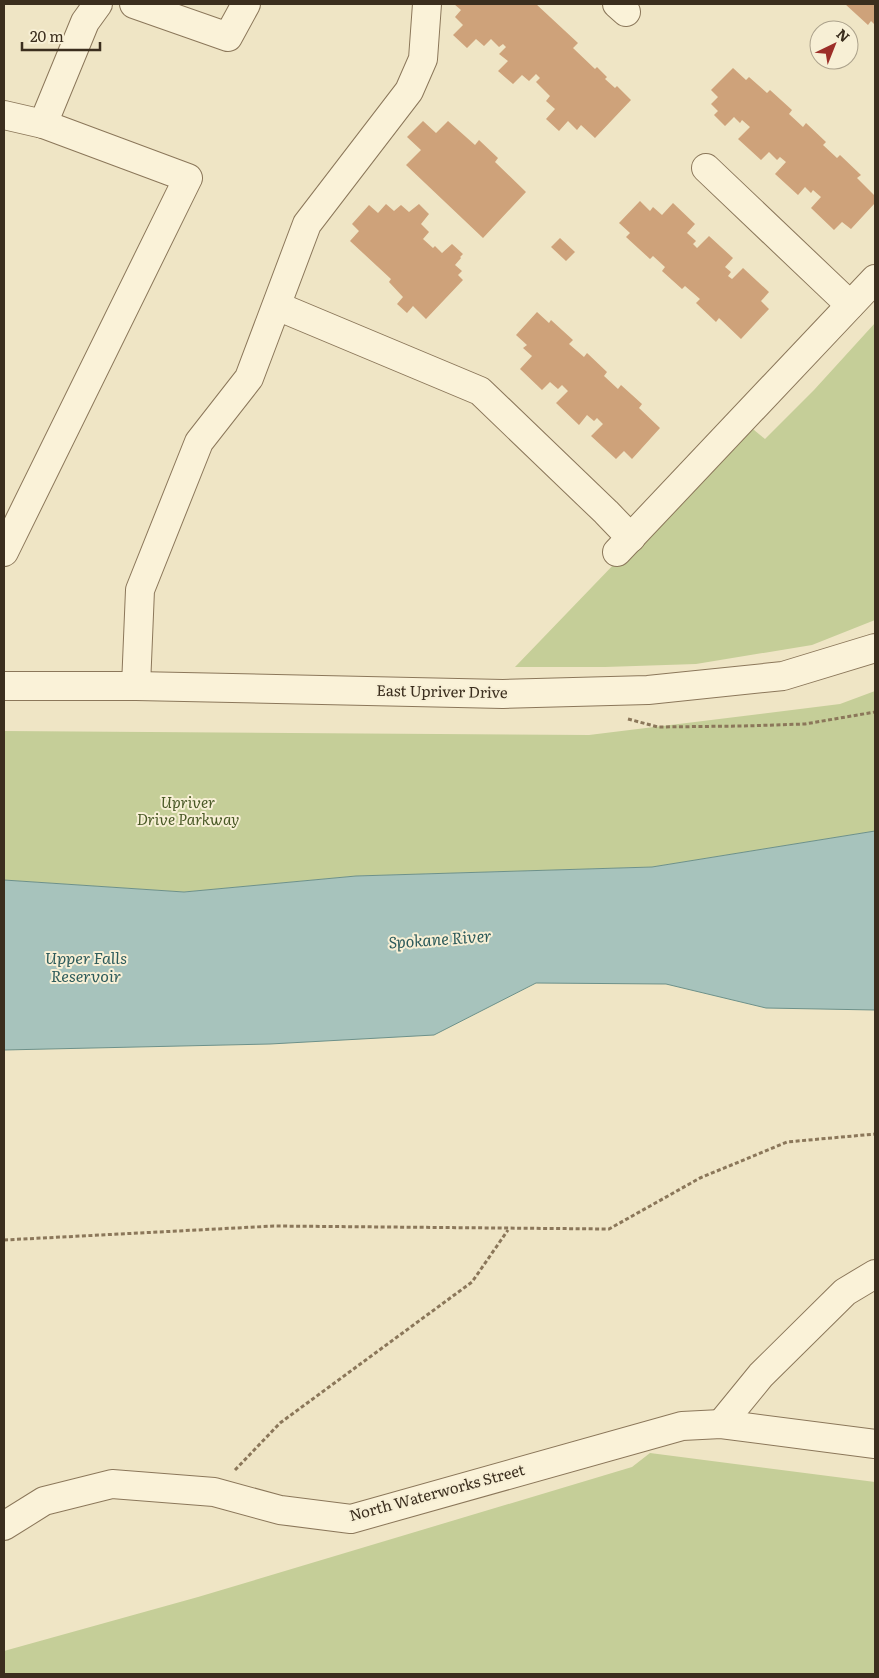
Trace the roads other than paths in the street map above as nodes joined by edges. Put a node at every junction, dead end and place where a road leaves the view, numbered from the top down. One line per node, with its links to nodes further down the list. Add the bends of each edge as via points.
1 (98, 4): 6 (street, via 85,22)
2 (134, 4): 3 (street, via 228,37)
3 (246, 4)
4 (426, 4): 9 (street, via 422,59 408,91 307,224)
5 (4, 115): 6 (street)
6 (43, 124): 11 (street, via 188,178)
7 (706, 168): 10 (street)
8 (875, 279): 10 (street)
9 (277, 306): 10 (street, via 480,391 606,512 624,545); 14 (street, via 249,378 199,442 140,590)
10 (850, 306)
11 (4, 552)
12 (875, 648): 14 (street, East Upriver Drive, via 783,676 648,690 503,694)
13 (4, 686): 14 (street, East Upriver Drive)
14 (136, 686)
15 (875, 1274): 16 (street, via 845,1292 762,1375)
16 (721, 1424): 17 (street, North Waterworks Street); 18 (street, North Waterworks Street, via 682,1426 351,1519 280,1510 214,1492 112,1484 44,1501)
17 (875, 1444)
18 (4, 1526)

